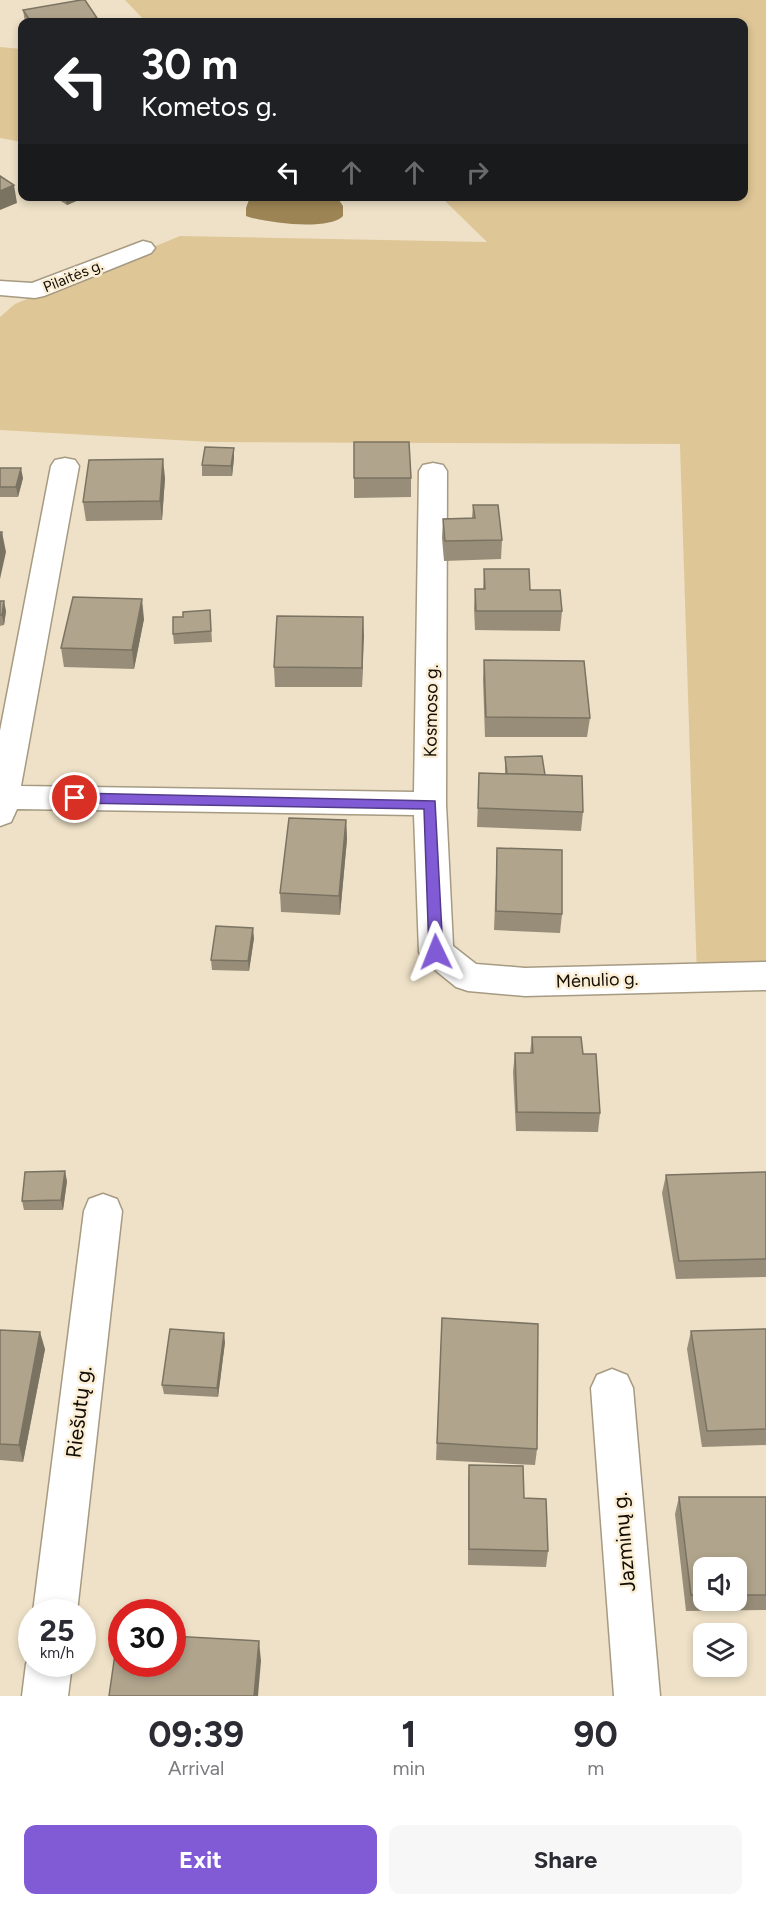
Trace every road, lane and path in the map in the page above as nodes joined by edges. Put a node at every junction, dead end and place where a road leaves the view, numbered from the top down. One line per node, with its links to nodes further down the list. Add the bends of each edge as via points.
1 (143, 248): 2 (street, Pilaitės g., via 35,291)
2 (0, 288)
3 (65, 466): 5 (street)
4 (434, 471): 6 (street, Kosmoso g.)
5 (1, 803): 6 (street)
6 (430, 804): 7 (street, Kosmoso g.)
7 (436, 952): 8 (street, Mėnulio g., via 468,976 525,982)
8 (766, 976)
9 (103, 1211): 11 (street, Riešutų g.)
10 (612, 1388): 14 (street, Jazminų g.)
11 (57, 1599)
12 (47, 1677): 13 (street)
13 (45, 1696)
14 (636, 1696)

